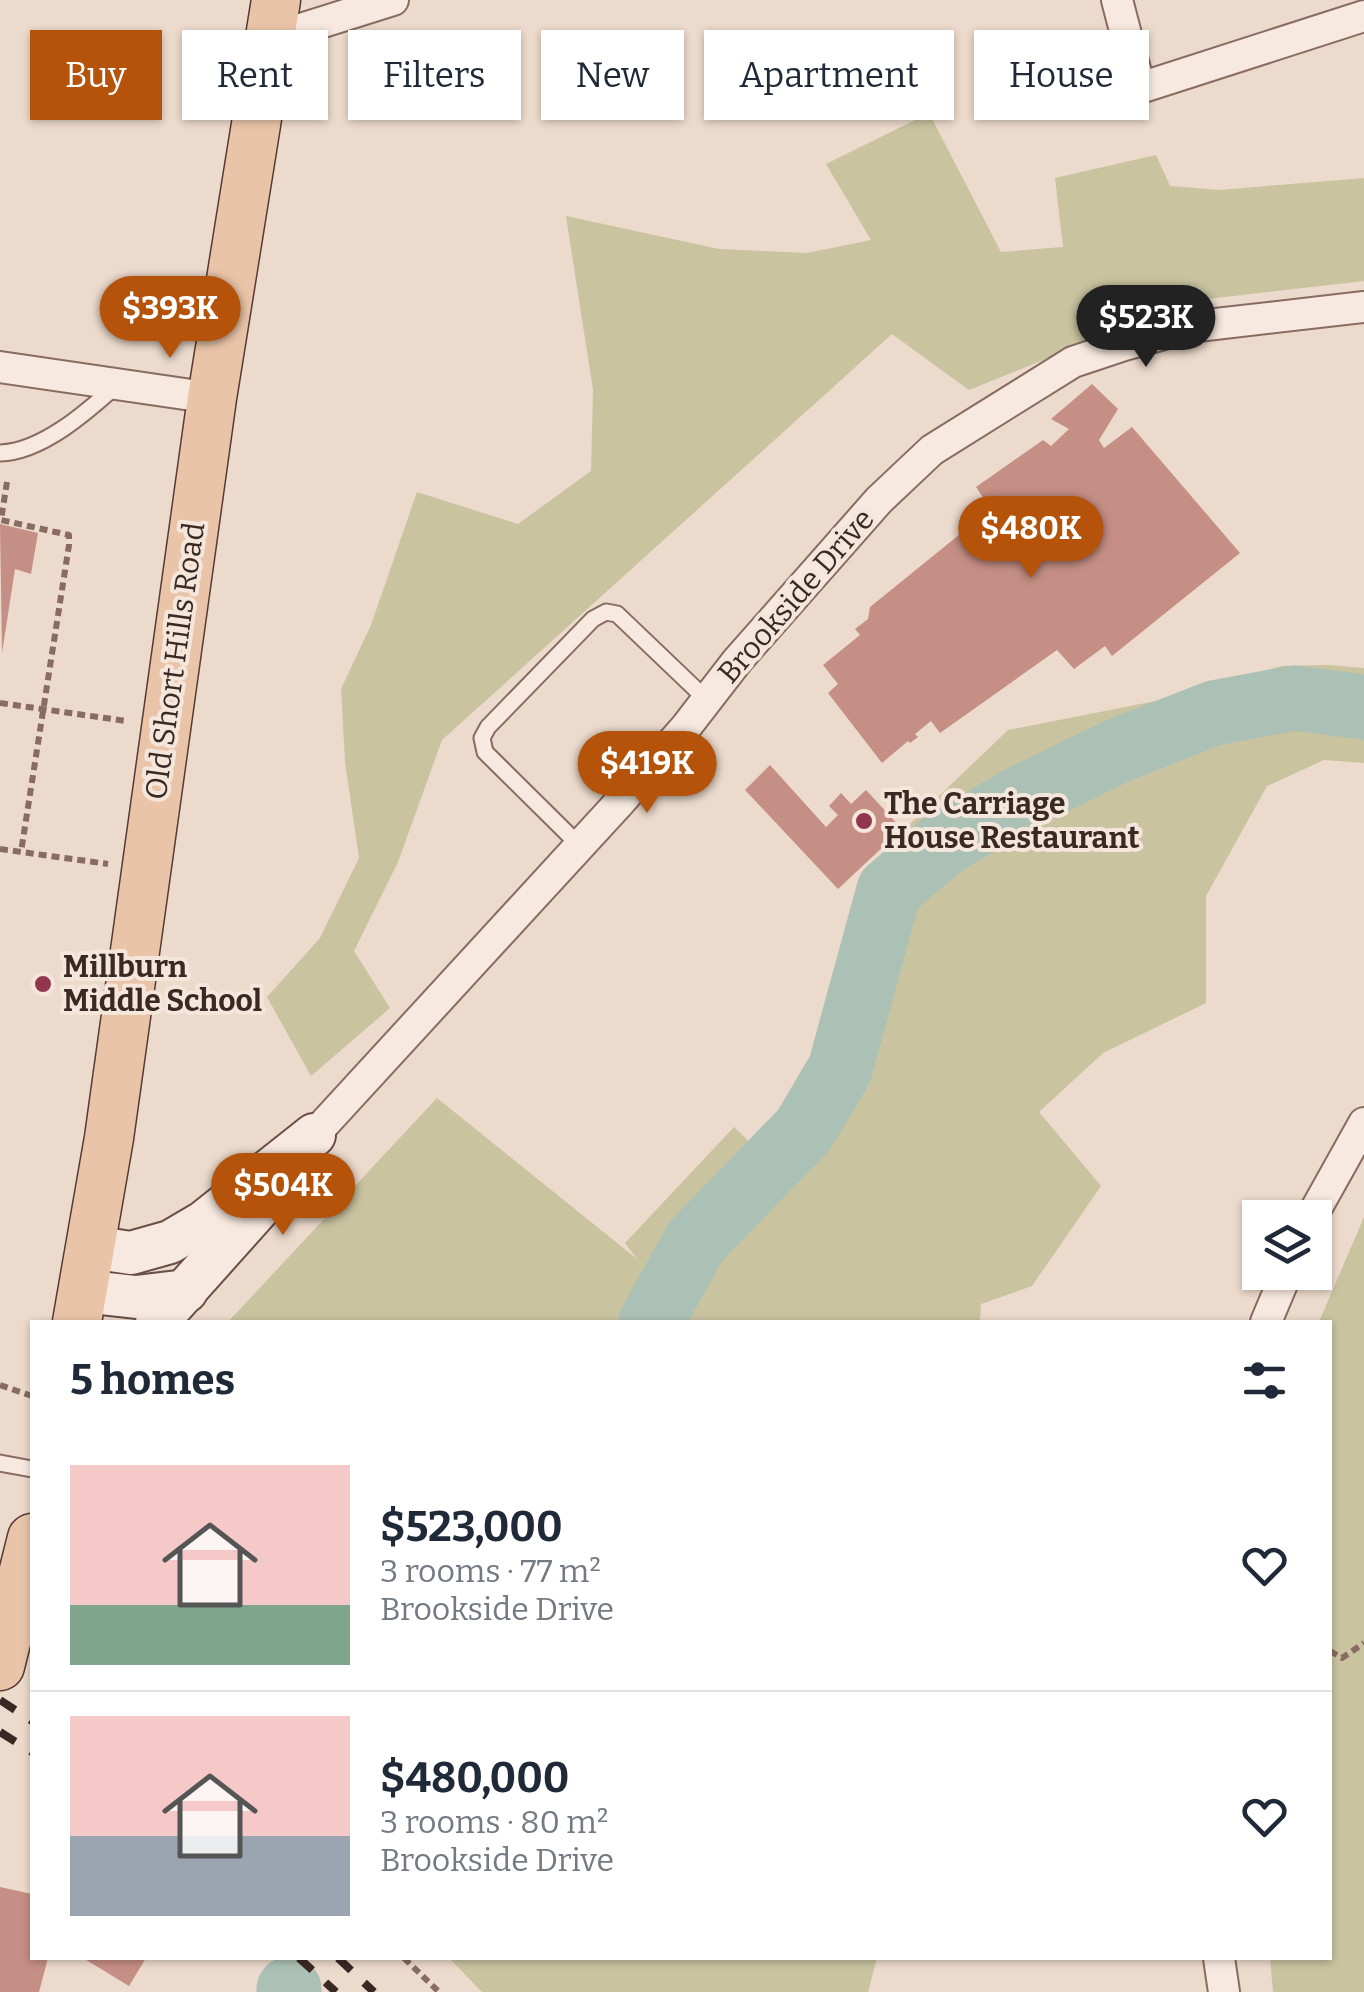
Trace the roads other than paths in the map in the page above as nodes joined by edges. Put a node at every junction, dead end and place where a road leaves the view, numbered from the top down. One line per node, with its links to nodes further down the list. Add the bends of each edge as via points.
1 (392, 0): 4 (street)
2 (1117, 0): 3 (street, via 1140,88)
3 (1364, 16)
4 (272, 19): 8 (main road, Old Short Hills Road)
5 (1364, 307): 10 (street, Brookside Drive, via 1188,327 1073,362 990,411 932,450 879,500)
6 (0, 367): 7 (street)
7 (118, 384): 8 (street); 9 (lane, via 80,418 16,453)
8 (212, 398): 15 (main road, Old Short Hills Road)
9 (0, 453)
10 (707, 700): 11 (street, Brookside Drive); 11 (lane, via 617,614 606,612 488,726 482,738 486,752)
11 (580, 846): 13 (street, Brookside Drive)
12 (1364, 1123): 14 (street)
13 (314, 1134): 15 (main road, Brookside Drive, via 204,1222 170,1242 131,1253); 17 (main road, Brookside Drive, via 274,1194)
14 (1321, 1200)
15 (83, 1287): 17 (main road, via 146,1297)
16 (1279, 1290): 19 (street)
17 (186, 1291): 18 (main road, Brookside Drive)
18 (159, 1320)
19 (1267, 1320)
20 (0, 1463): 21 (lane)
21 (30, 1469)
22 (30, 1546): 23 (main road)
23 (0, 1666)
24 (1218, 1960): 25 (street)
25 (1224, 1992)

